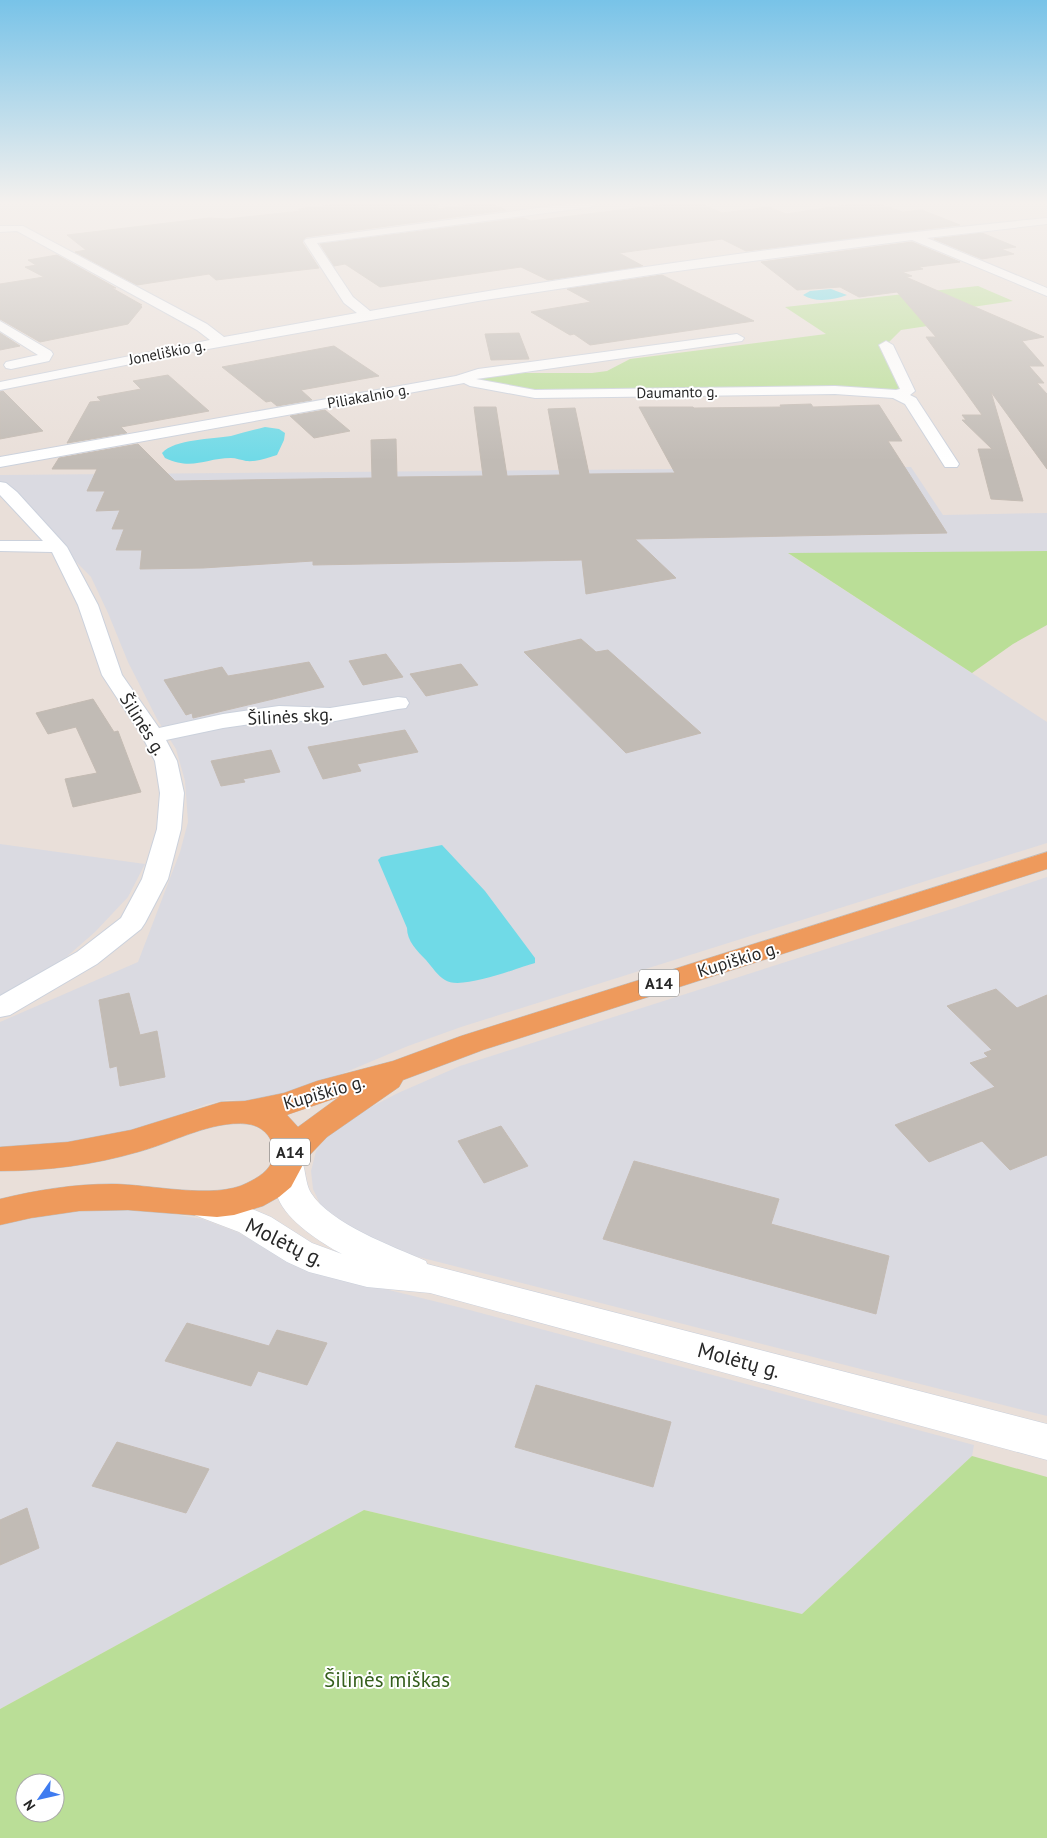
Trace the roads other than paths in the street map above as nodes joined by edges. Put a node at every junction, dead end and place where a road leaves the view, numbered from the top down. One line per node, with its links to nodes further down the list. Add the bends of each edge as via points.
1 (133, 290): 7 (street, via 202,327)
2 (341, 290): 4 (street, via 348,300)
3 (526, 290): 4 (street, Joneliškio g.)
4 (367, 315): 7 (street, Joneliškio g.)
5 (0, 325): 9 (street, via 46,354 44,358)
6 (737, 338): 10 (street, Piliakalnio g., via 478,373)
7 (220, 341): 11 (street, Joneliškio g.)
8 (886, 345): 12 (street, via 908,391)
9 (0, 368)
10 (459, 380): 12 (street, Daumanto g., via 535,394 836,390); 13 (street, Piliakalnio g.)
11 (0, 386)
12 (896, 394): 14 (street, via 910,401)
13 (0, 462)
14 (951, 464)
15 (0, 487): 17 (street, Šilinės g.)
16 (0, 546): 17 (street)
17 (58, 547): 19 (street, Šilinės g., via 88,605 112,675)
18 (398, 703): 19 (street, Šilinės skg., via 330,715 270,714)
19 (153, 736): 21 (street, Šilinės g., via 166,761 172,793 169,829 155,879 132,922 87,958)
20 (1047, 860): 22 (highway, Kupiškio g. / A14, via 480,1040)
21 (0, 1008)
22 (401, 1070): 23 (highway, Kupiškio g. / A14, via 317,1092 290,1103); 25 (highway, Kupiškio g. / A14, via 316,1129)
23 (246, 1112): 24 (highway, A14, via 223,1112 133,1142 98,1150 61,1156); 25 (highway, A14, via 266,1117 280,1127 289,1140)
24 (0, 1159)
25 (290, 1160): 26 (highway, A14, via 276,1182 255,1197 227,1205); 28 (main road, Molėtų g., via 294,1197 313,1217 336,1235)
26 (202, 1204): 27 (highway, A14, via 164,1199 99,1198 51,1202); 28 (main road, Molėtų g., via 252,1224 307,1256 339,1267 384,1276)
27 (0, 1212)
28 (430, 1279): 29 (main road, Molėtų g.)
29 (1047, 1442)

